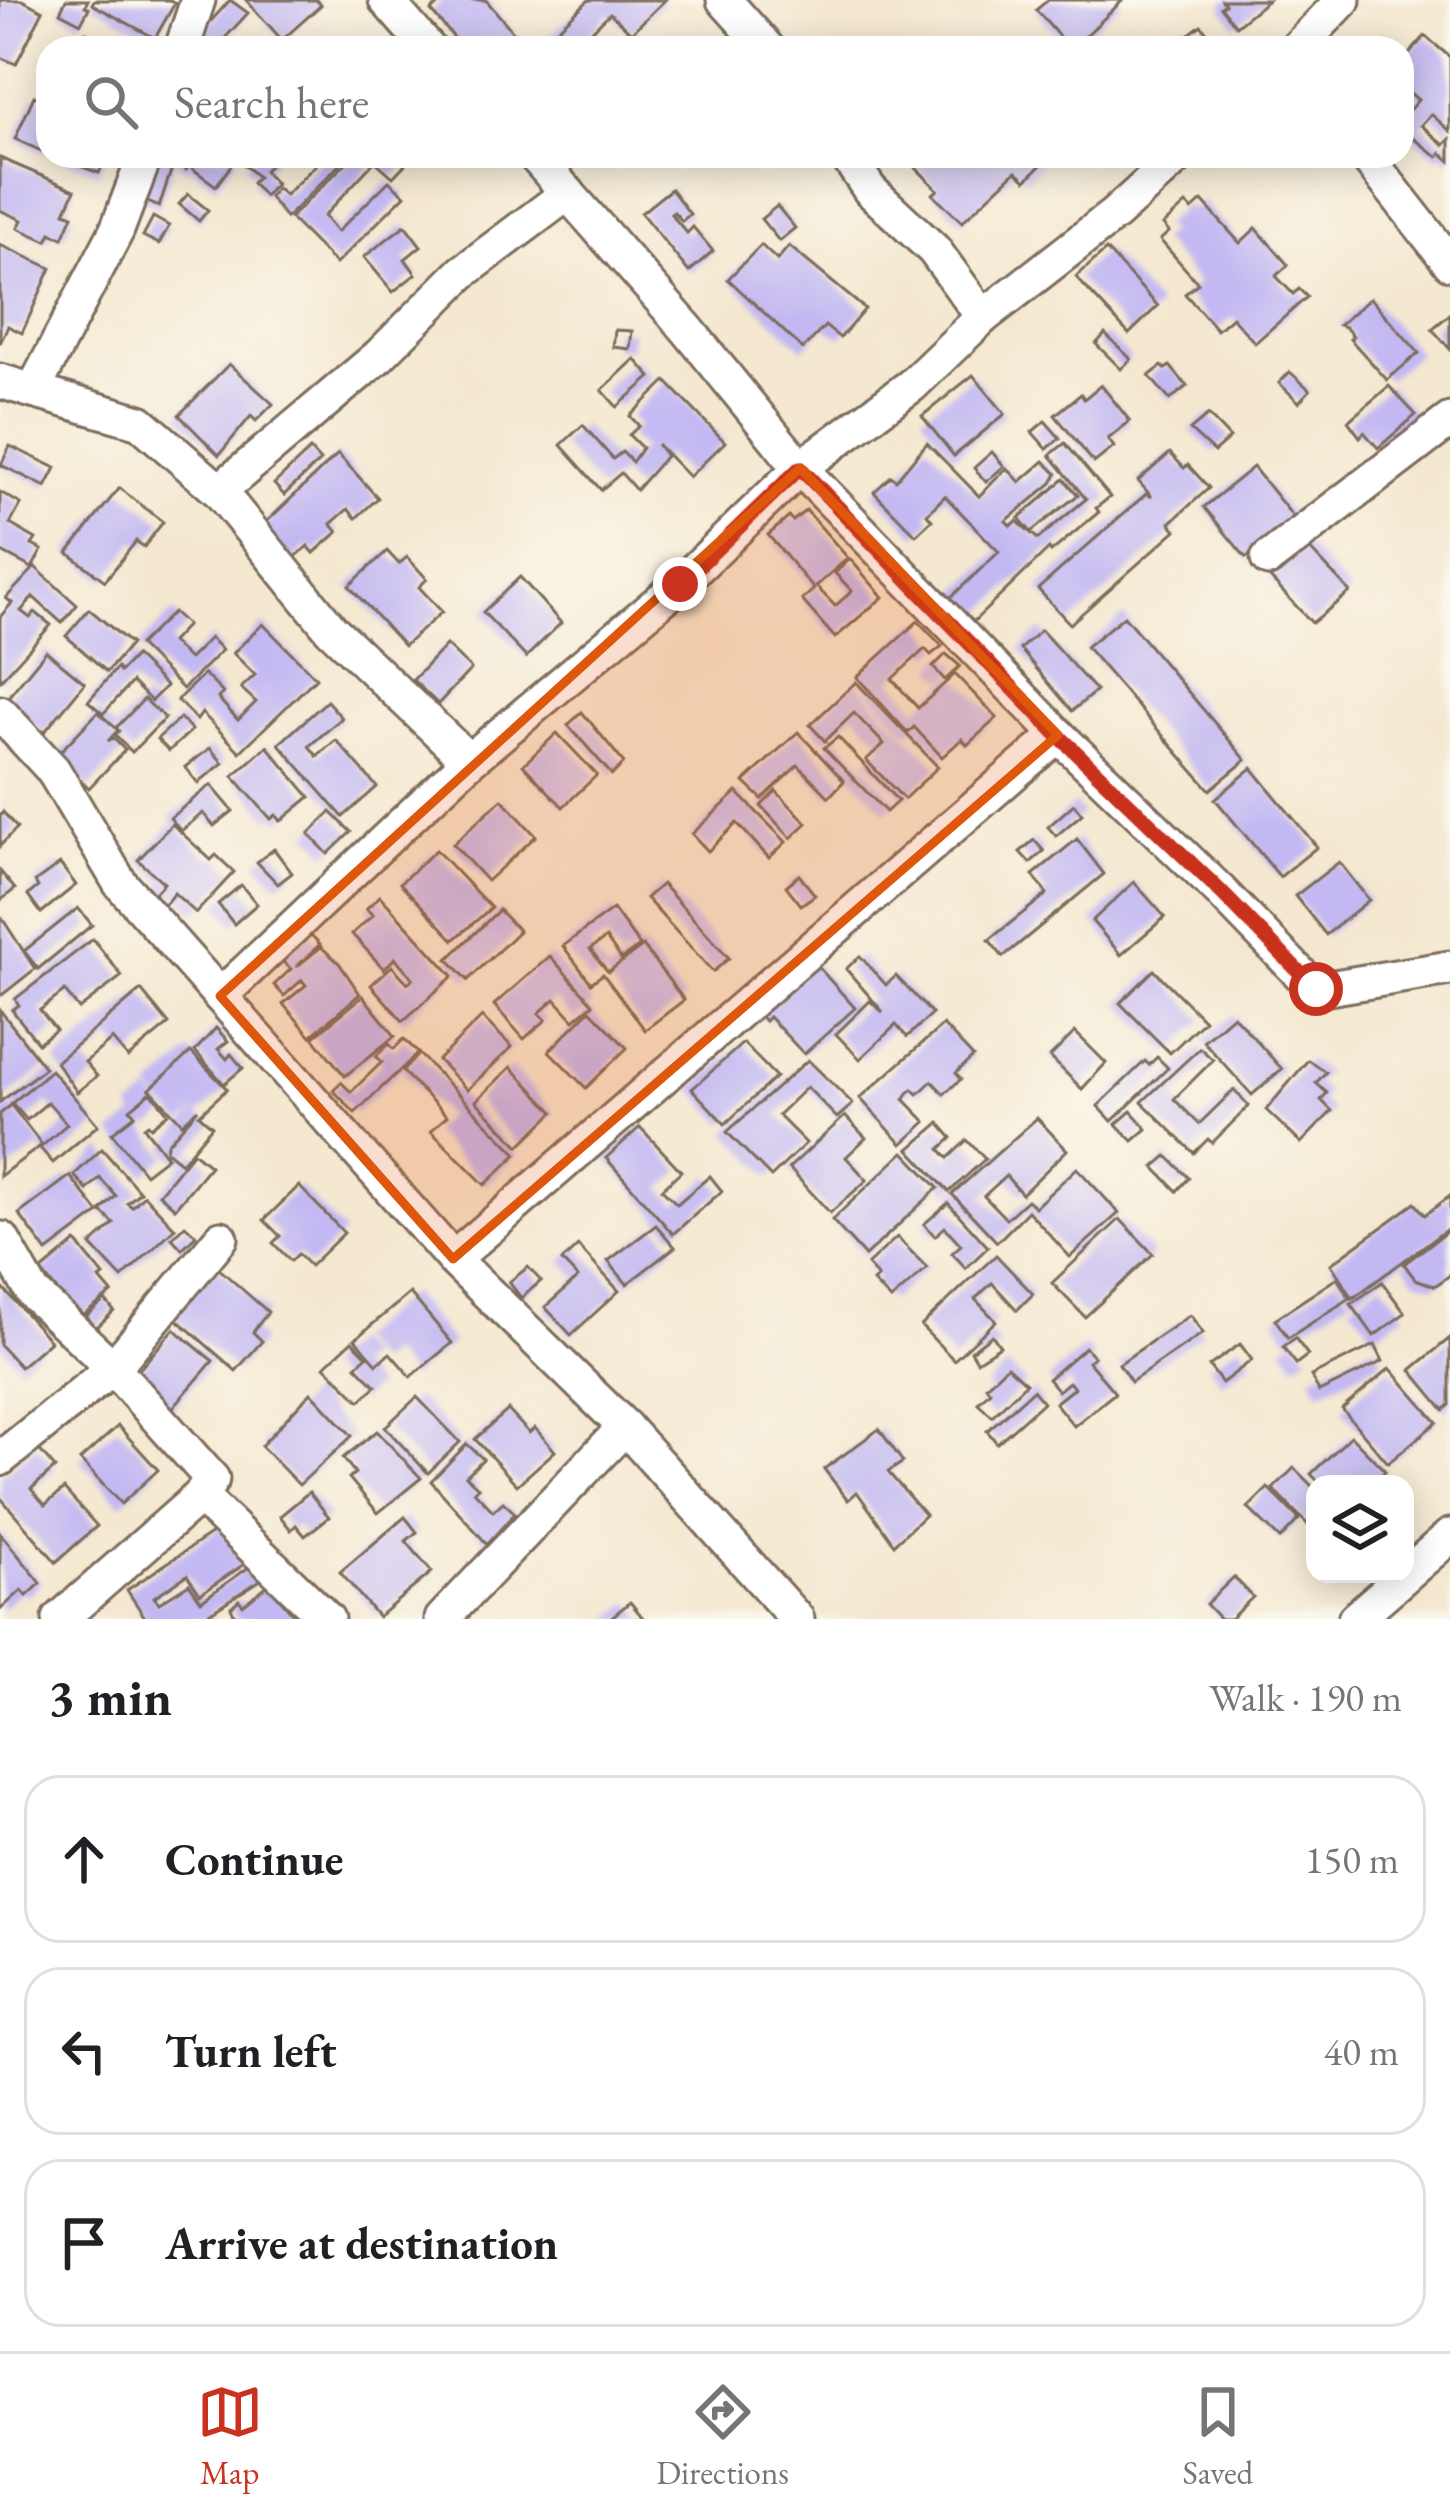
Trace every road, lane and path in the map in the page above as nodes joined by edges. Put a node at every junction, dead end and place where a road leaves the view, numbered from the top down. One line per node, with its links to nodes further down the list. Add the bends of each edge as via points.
1 (198, 0): 5 (street)
2 (386, 0): 6 (street)
3 (1343, 0): 8 (street)
4 (742, 6): 7 (street)
5 (186, 36)
6 (418, 36)
7 (759, 36)
8 (1308, 36)
9 (140, 168): 18 (street)
10 (546, 168): 14 (street)
11 (855, 168): 16 (street, via 934,250)
12 (1166, 168): 16 (street)
13 (1375, 168): 15 (street)
14 (568, 193): 20 (street); 21 (street, via 463,272 380,356)
15 (1450, 263)
16 (982, 317): 20 (street, via 912,385)
17 (0, 381): 18 (street)
18 (33, 391): 21 (street, via 140,422)
19 (1450, 420): 22 (street)
20 (800, 468): 24 (street); 25 (street, via 680,584)
21 (219, 491): 25 (street, via 331,628)
22 (1268, 560)
23 (0, 713): 27 (street, via 53,770 120,883)
24 (1058, 735): 26 (street, via 1316,989); 30 (street)
25 (470, 761): 27 (street)
26 (1450, 968)
27 (220, 996): 30 (street)
28 (1, 1238): 31 (street, via 33,1293)
29 (221, 1238): 31 (street)
30 (453, 1259): 32 (street)
31 (113, 1368): 33 (street); 34 (street, via 212,1479)
32 (625, 1427): 38 (street); 39 (street)
33 (0, 1459)
34 (200, 1496): 36 (street); 37 (street)
35 (1450, 1536): 40 (street)
36 (60, 1619)
37 (327, 1619)
38 (442, 1619)
39 (796, 1619)
40 (1355, 1619)

